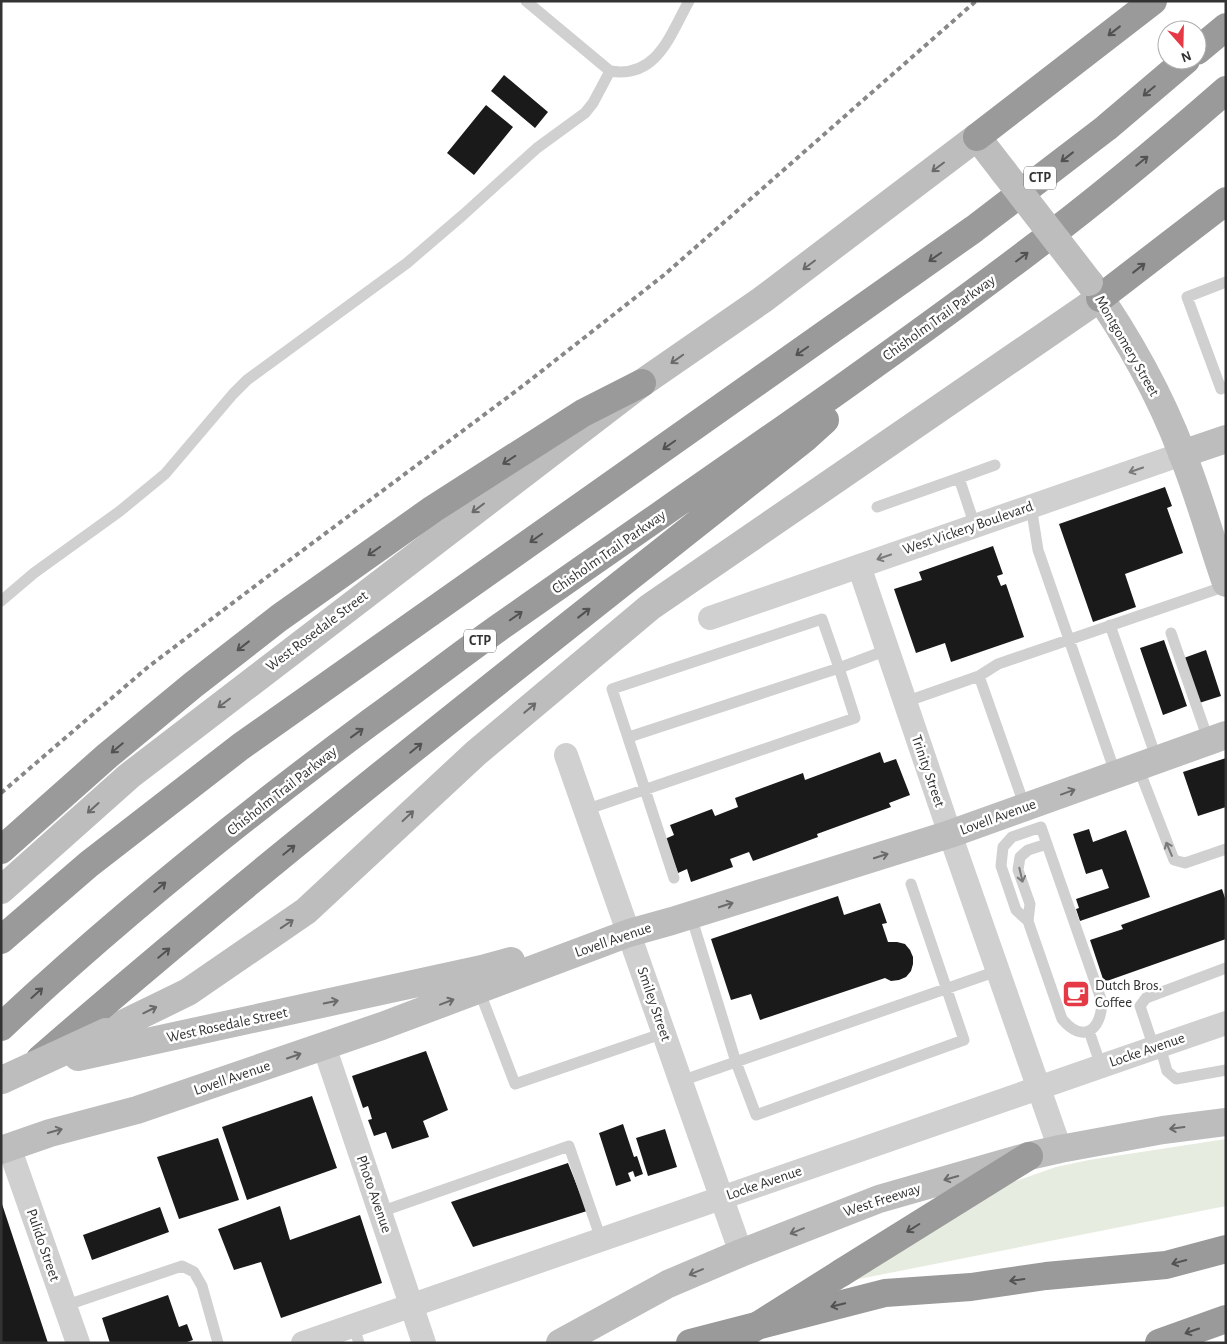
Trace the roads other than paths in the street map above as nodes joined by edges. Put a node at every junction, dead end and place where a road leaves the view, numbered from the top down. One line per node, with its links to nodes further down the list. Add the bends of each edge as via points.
1 (526, 1): 7 (lane)
2 (688, 1): 7 (lane, via 662,49 648,64 624,73)
3 (1153, 1): 9 (highway, one-way to 9)
4 (1226, 27): 5 (highway)
5 (1207, 43)
6 (1174, 70): 51 (highway, CTP, one-way to 51, via 1106,128 974,228 240,747 96,859)
7 (610, 71): 25 (lane, via 585,113 537,148 407,263 247,380 165,474)
8 (1226, 90): 13 (highway, Chisholm Trail Parkway / CTP, one-way to 8, via 1039,244)
9 (977, 137): 12 (main road, Montgomery Street, bridge); 14 (main road, one-way to 14, via 762,300)
10 (1226, 201): 12 (highway, one-way to 10)
11 (1226, 282): 15 (lane, via 1186,297 1221,388)
12 (1095, 290): 17 (main road, Montgomery Street, via 1142,365); 66 (main road, one-way to 12, bridge, via 188,992 306,912 476,753 650,607)
13 (932, 323): 57 (highway, Chisholm Trail Parkway / CTP, one-way to 13, via 106,932 332,750 495,630); 66 (highway, one-way to 13, via 476,699 804,439)
14 (642, 383): 43 (highway, one-way to 43, via 583,413 433,509 279,618 193,685); 47 (main road, West Rosedale Street, one-way to 47, via 129,776)
15 (1226, 387)
16 (1226, 439): 17 (main road, West Vickery Boulevard)
17 (1182, 454): 20 (street, West Vickery Boulevard, one-way to 20); 24 (main road, Montgomery Street)
18 (995, 465): 19 (lane)
19 (958, 478): 21 (lane); 22 (lane)
20 (1031, 506): 22 (street, West Vickery Boulevard); 29 (lane, via 1038,550)
21 (877, 507)
22 (976, 526): 23 (street, West Vickery Boulevard, one-way to 23)
23 (859, 566): 26 (street, West Vickery Boulevard); 30 (street, Trinity Street)
24 (1226, 584): 27 (lane)
25 (1, 601)
26 (710, 618)
27 (1110, 625): 29 (lane); 37 (lane)
28 (1171, 633): 35 (lane)
29 (1069, 640): 32 (lane, via 998,664); 37 (lane)
30 (887, 650): 31 (lane); 33 (street, Trinity Street)
31 (839, 668): 34 (lane); 34 (lane, via 822,620 612,689); 38 (lane, via 855,718)
32 (980, 676): 33 (lane); 40 (lane)
33 (905, 702): 41 (street, Trinity Street)
34 (629, 737): 38 (lane)
35 (1217, 738): 37 (main road, Lovell Avenue)
36 (566, 755): 39 (street, Smiley Street)
37 (1137, 767): 40 (main road, Lovell Avenue, one-way to 37); 44 (lane, one-way to 37, via 1185,863 1174,860)
38 (645, 790): 39 (lane); 45 (lane)
39 (585, 810): 50 (street, Smiley Street)
40 (1035, 814): 41 (main road, Lovell Avenue); 42 (lane); 49 (lane, via 1003,848 1000,866 1016,910)
41 (950, 834): 48 (main road, Lovell Avenue, one-way to 41); 53 (street, Trinity Street)
42 (1047, 844): 49 (lane, one-way to 49, via 1028,850 1020,857 1018,870 1030,904); 58 (lane, via 1102,1002 1098,1024)
43 (1, 850)
44 (1226, 850)
45 (674, 878)
46 (911, 884): 54 (lane)
47 (1, 890)
48 (691, 916): 50 (main road, Lovell Avenue); 62 (lane)
49 (1028, 921): 58 (lane, via 1062,1019 1070,1028)
50 (628, 932): 55 (main road, Lovell Avenue); 59 (street, Smiley Street); 66 (main road, West Rosedale Street, one-way to 50, bridge, via 78,1057 482,969 578,942)
51 (1, 940)
52 (1226, 968): 61 (lane, via 1146,998 1140,1006)
53 (997, 971): 54 (lane); 67 (street, Trinity Street)
54 (946, 989): 62 (lane); 62 (lane, via 964,1040 756,1116)
55 (478, 990): 59 (lane, via 515,1084); 60 (main road, Lovell Avenue, one-way to 55)
56 (1226, 1023): 61 (street, Locke Avenue)
57 (1, 1026)
58 (1089, 1031): 63 (lane)
59 (664, 1033): 65 (street, Smiley Street)
60 (324, 1046): 69 (main road, Lovell Avenue, one-way to 60, via 50,1132 137,1110); 73 (street, Photo Avenue)
61 (1157, 1047): 63 (street, Locke Avenue); 64 (lane, via 1167,1071 1176,1079)
62 (736, 1062): 65 (lane)
63 (1101, 1066): 67 (street, Locke Avenue)
64 (1226, 1070)
65 (681, 1081): 72 (street, Smiley Street)
66 (2, 1084)
67 (1038, 1088): 70 (street, Trinity Street); 72 (street, Locke Avenue)
68 (1226, 1122): 70 (main road, West Freeway, one-way to 70)
69 (5, 1149): 78 (street, Pulido Street)
70 (1060, 1149): 71 (main road, West Freeway)
71 (1028, 1156): 76 (main road, West Freeway, one-way to 76, via 879,1199); 87 (highway, one-way to 87, bridge)
72 (722, 1198): 74 (street, Locke Avenue); 76 (street, Smiley Street)
73 (380, 1212): 74 (lane, via 569,1146); 77 (street, Photo Avenue)
74 (601, 1240): 77 (street, Locke Avenue)
75 (1226, 1249): 86 (highway, one-way to 86, via 1166,1265 1046,1276 971,1287 885,1293)
76 (741, 1253): 85 (main road, West Freeway, one-way to 85, via 668,1284)
77 (412, 1305): 80 (street, Locke Avenue); 84 (street, Photo Avenue)
78 (64, 1306): 81 (street, Pulido Street); 82 (lane, via 182,1266 194,1272 202,1286)
79 (1226, 1319): 88 (highway, one-way to 88)
80 (356, 1334): 83 (street, Locke Avenue)
81 (78, 1343)
82 (218, 1343)
83 (303, 1343)
84 (424, 1343)
85 (560, 1343)
86 (690, 1343)
87 (730, 1343)
88 (1158, 1343)

